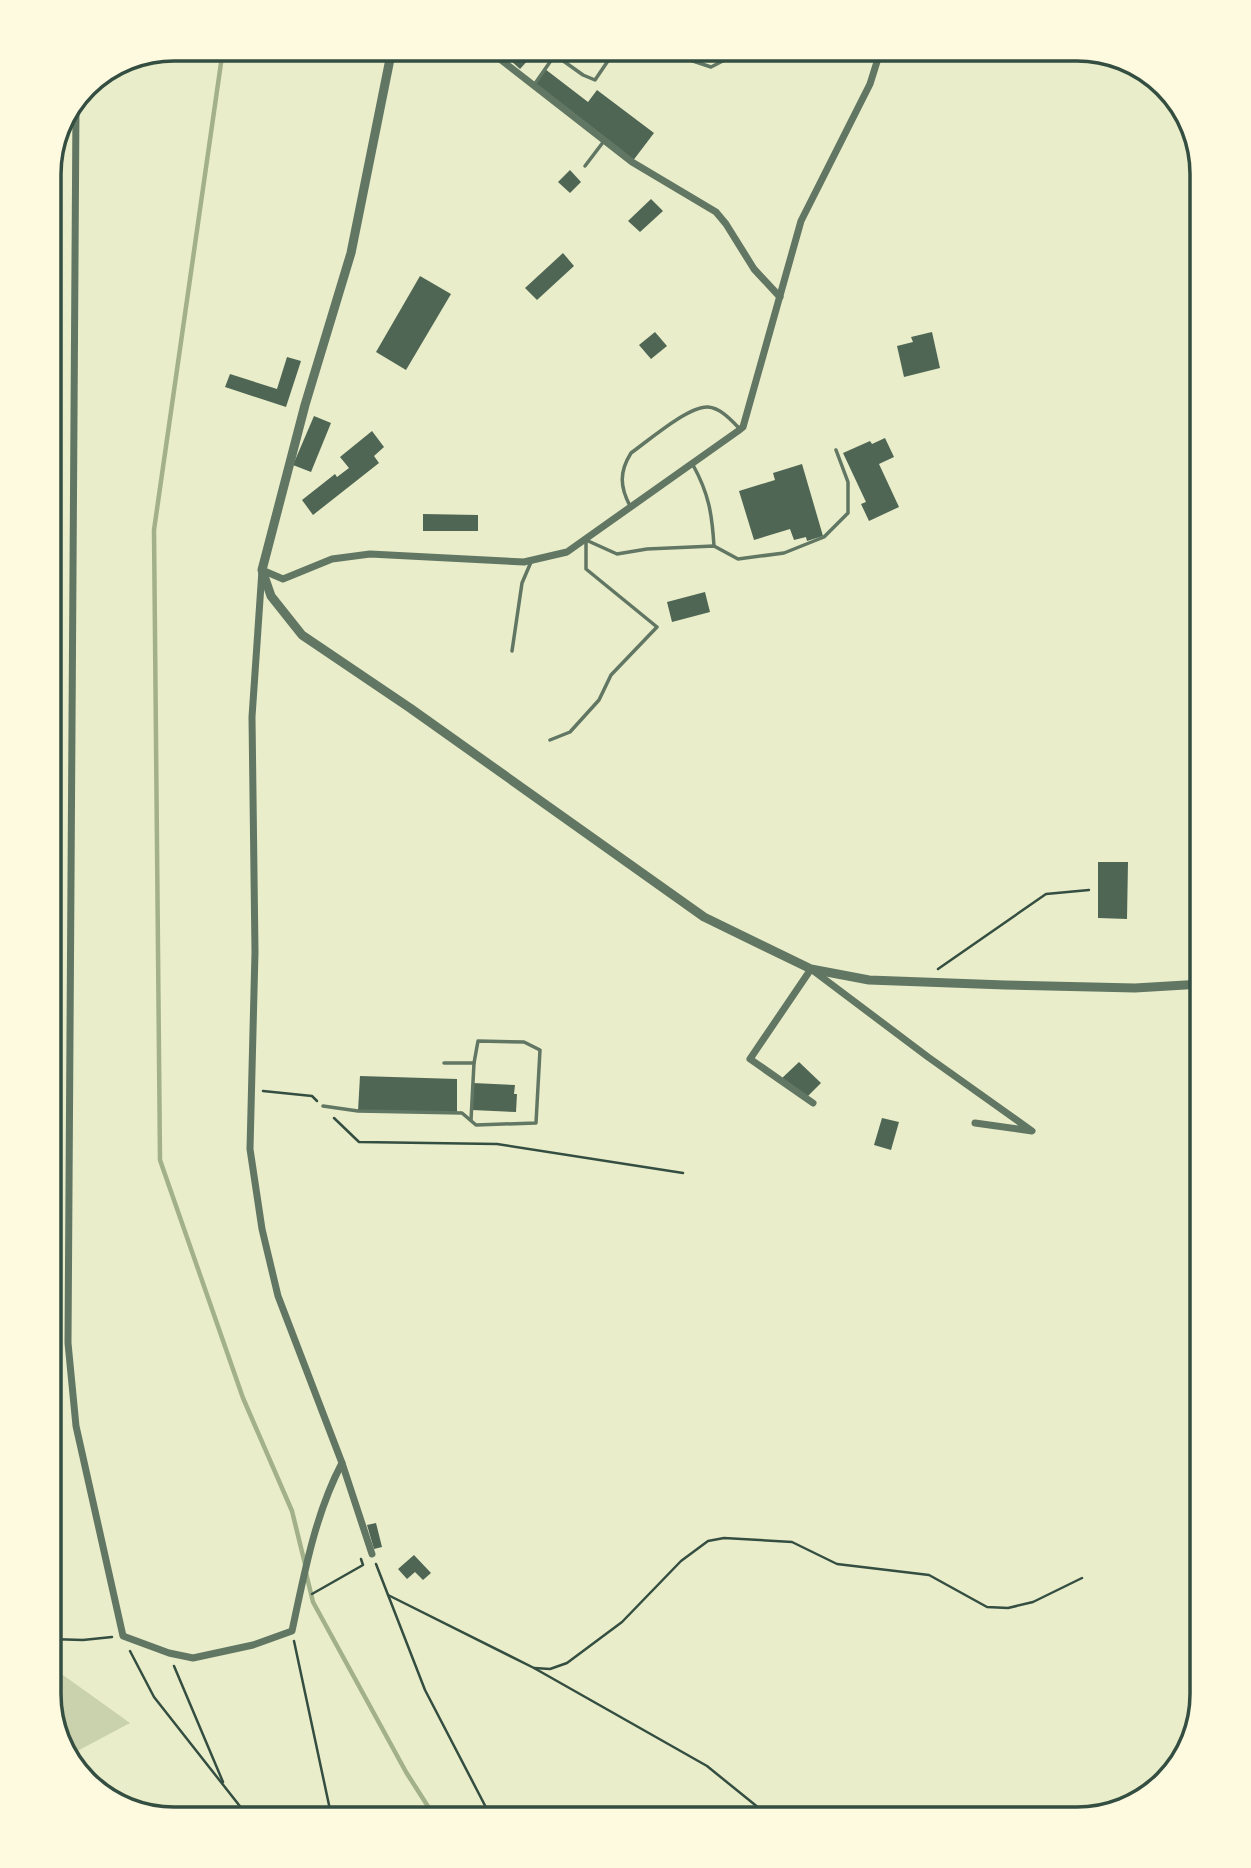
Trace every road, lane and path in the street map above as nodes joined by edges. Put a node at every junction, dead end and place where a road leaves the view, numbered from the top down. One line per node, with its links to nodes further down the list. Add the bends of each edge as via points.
1 (389, 61): 21 (street, via 351,253)
2 (506, 61): 9 (street)
3 (551, 61): 9 (lane)
4 (563, 61): 5 (lane, via 595,80)
5 (608, 61)
6 (693, 61): 7 (lane, via 711,67)
7 (723, 61)
8 (877, 61): 13 (street, via 802,222)
9 (533, 86): 11 (street)
10 (76, 119): 42 (street, via 68,1343 76,1426)
11 (604, 141): 12 (lane); 13 (street, via 716,212 754,269)
12 (585, 166)
13 (780, 297): 14 (street)
14 (741, 429): 16 (street); 17 (lane, via 721,412 708,407 692,410 631,453 621,478)
15 (836, 450): 19 (lane, via 848,482 848,513 824,537 785,553 738,559)
16 (692, 464): 17 (street); 19 (lane, via 711,508)
17 (631, 508): 18 (street)
18 (586, 540): 19 (lane, via 617,554); 20 (street, via 567,552); 23 (lane, via 586,569 657,627 611,675 599,700 570,732)
19 (713, 546)
20 (532, 561): 21 (street, via 370,554 332,559 283,579); 22 (lane, via 522,583)
21 (262, 570): 25 (street, via 271,596 302,635 704,917); 30 (street, via 252,716)
22 (512, 652)
23 (550, 740)
24 (1089, 890): 26 (path, via 1046,894)
25 (811, 969): 26 (street, via 869,980); 31 (street, via 750,1059); 34 (street, via 1031,1131)
26 (920, 982): 27 (street, via 1135,988)
27 (1190, 985)
28 (444, 1063): 29 (lane)
29 (474, 1063): 33 (lane); 33 (lane, via 478,1041 524,1042 540,1050 536,1123 476,1125)
30 (252, 1089): 32 (path, via 312,1096); 36 (street, via 250,1149 278,1296)
31 (813, 1103)
32 (323, 1106): 33 (lane, via 462,1113); 35 (path, via 359,1142 497,1144)
33 (471, 1121)
34 (975, 1123)
35 (683, 1173)
36 (342, 1463): 37 (street); 41 (street, via 321,1515)
37 (372, 1554): 39 (path, via 360,1560 363,1565); 40 (path)
38 (1082, 1578): 45 (path, via 1033,1602 987,1607 929,1575 837,1564 792,1542 724,1538 708,1541 690,1555 622,1622 567,1663)
39 (318, 1591)
40 (388, 1595): 45 (path); 49 (path, via 425,1690)
41 (292, 1631): 44 (street, via 193,1658); 48 (path)
42 (123, 1636): 43 (path); 44 (street); 46 (path, via 154,1697)
43 (61, 1639)
44 (169, 1653): 46 (path)
45 (534, 1668): 50 (path, via 707,1766)
46 (225, 1786): 47 (path)
47 (241, 1807)
48 (329, 1807)
49 (486, 1807)
50 (758, 1807)

